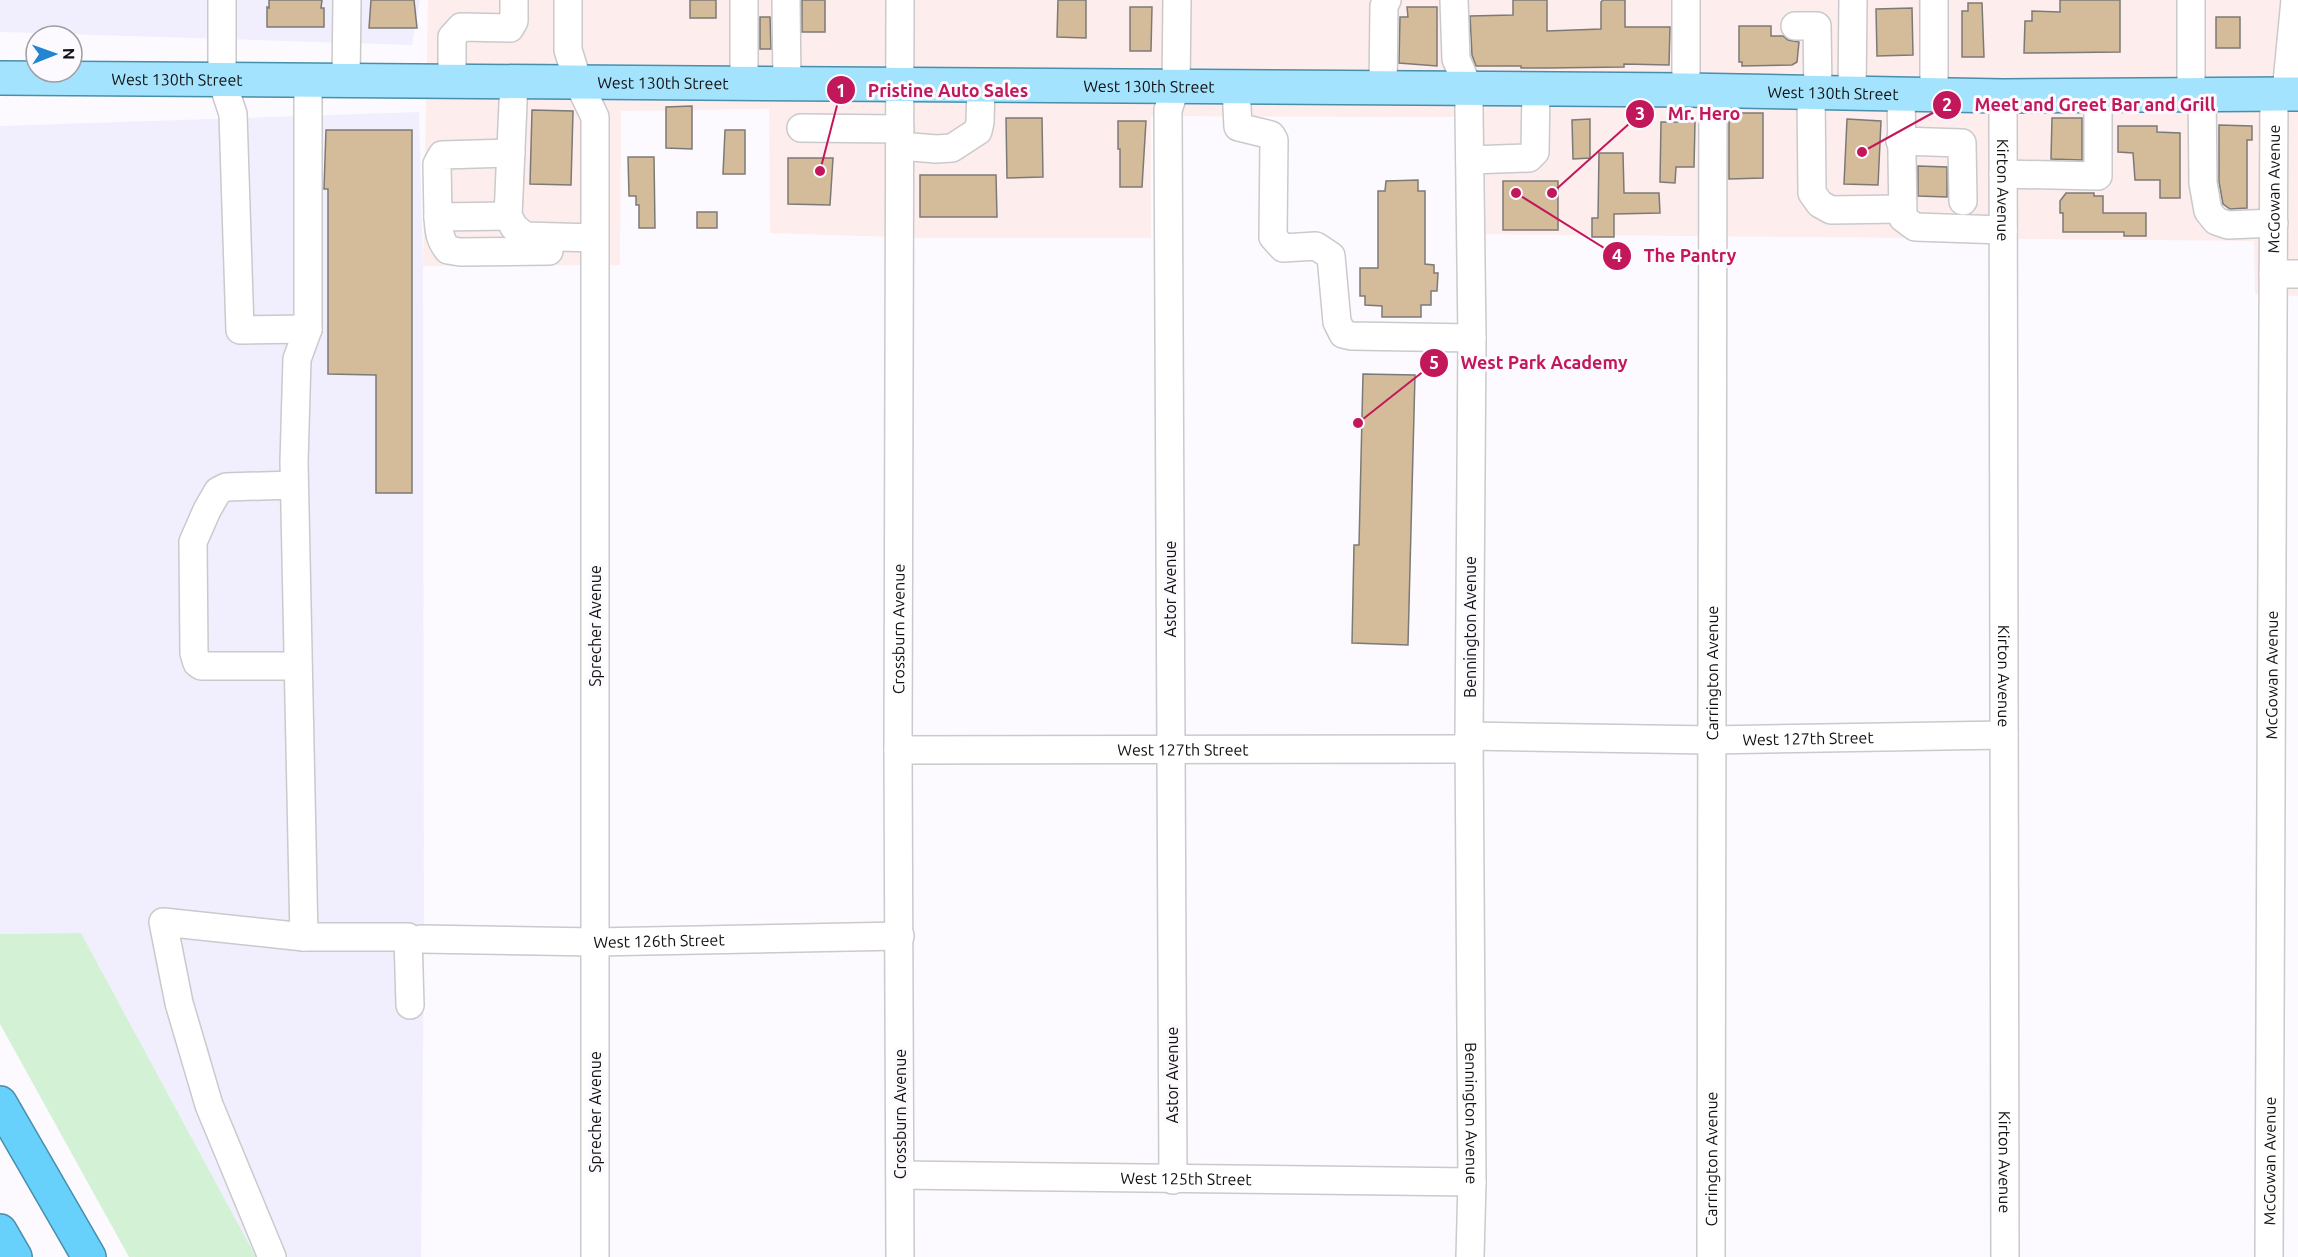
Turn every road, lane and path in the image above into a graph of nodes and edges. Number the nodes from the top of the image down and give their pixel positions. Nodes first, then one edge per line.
1 (222, 0) edge
2 (347, 0) edge
3 (513, 0) edge
4 (568, 0) edge
5 (744, 0) edge
6 (786, 0) edge
7 (900, 0) edge
8 (1176, 0) edge
9 (1387, 0) edge
10 (1454, 0) edge
11 (1686, 0) edge
12 (1853, 0) edge
13 (1934, 0) edge
14 (2191, 0) edge
15 (2295, 0) edge
16 (1795, 26) dead end
17 (0, 78) edge
18 (222, 81) junction
19 (308, 81) junction
20 (346, 81) junction
21 (452, 81) junction
22 (514, 81) junction
23 (578, 82) junction
24 (744, 84) junction
25 (787, 85) junction
26 (900, 86) junction
27 (981, 86) junction
28 (1176, 86) junction
29 (1236, 87) junction
30 (1383, 89) junction
31 (1469, 90) junction
32 (1536, 90) junction
33 (1699, 91) junction
34 (1815, 93) junction
35 (1852, 93) junction
36 (1900, 94) junction
37 (1934, 94) junction
38 (2197, 94) junction
39 (2286, 94) edge
40 (2098, 95) junction
41 (2003, 96) junction
42 (801, 128) dead end
43 (900, 137) junction
44 (1900, 141) junction
45 (511, 153) junction
46 (1470, 160) junction
47 (2003, 174) junction
48 (1963, 201) dead end
49 (1901, 209) junction
50 (508, 216) junction
51 (438, 217) junction
52 (2274, 223) junction
53 (2003, 230) junction
54 (595, 244) junction
55 (2286, 274) edge
56 (308, 329) junction
57 (1472, 338) junction
58 (294, 485) junction
59 (298, 666) junction
60 (2004, 735) junction
61 (1711, 740) junction
62 (1469, 742) junction
63 (1171, 749) junction
64 (898, 750) junction
65 (900, 936) junction
66 (304, 937) junction
67 (421, 939) dead end
68 (595, 942) junction
69 (410, 1005) dead end
70 (0, 1103) edge
71 (900, 1175) junction
72 (1173, 1180) junction
73 (1472, 1182) junction
74 (0, 1231) edge
75 (15, 1257) edge
76 (88, 1257) edge
77 (272, 1257) edge
78 (595, 1257) edge
79 (900, 1257) edge
80 (1470, 1257) edge
81 (1711, 1257) edge
82 (2005, 1257) edge
83 (2270, 1257) edge

1 - 18 street
2 - 20 street
3 - 21 street
4 - 23 street, Sprecher Avenue
5 - 24 street
6 - 25 street
7 - 26 street, Crossburn Avenue
8 - 28 street, Astor Avenue
9 - 30 street
10 - 31 street, Bennington Avenue
11 - 33 street, Carrington Avenue
12 - 35 street
13 - 37 street
14 - 38 street
15 - 39 street, McGowan Avenue
16 - 34 street
17 - 18 main road, West 130th Street
18 - 19 main road, West 130th Street
18 - 56 street
19 - 20 main road, West 130th Street
19 - 56 street
20 - 21 main road, West 130th Street
21 - 22 main road, West 130th Street
22 - 23 main road, West 130th Street
22 - 45 street
23 - 24 main road, West 130th Street
23 - 54 street, Sprecher Avenue
24 - 25 main road, West 130th Street
25 - 26 main road, West 130th Street
26 - 27 main road, West 130th Street
26 - 43 street, Crossburn Avenue
27 - 28 main road, West 130th Street
27 - 43 street
28 - 29 main road, West 130th Street
28 - 63 street, Astor Avenue
29 - 30 main road, West 130th Street
29 - 57 street
30 - 31 main road, West 130th Street
31 - 32 main road, West 130th Street
31 - 46 street, Bennington Avenue
32 - 33 main road, West 130th Street
32 - 46 street
33 - 34 main road, West 130th Street
33 - 61 street, Carrington Avenue
34 - 35 main road, West 130th Street
34 - 49 street
35 - 36 main road, West 130th Street
36 - 37 main road, West 130th Street
36 - 44 street
37 - 41 main road, West 130th Street
38 - 39 main road, West 130th Street
38 - 40 main road, West 130th Street
38 - 52 street
39 - 52 street, McGowan Avenue
40 - 41 main road, West 130th Street
40 - 47 street
41 - 47 street, Kirton Avenue
42 - 43 street
43 - 64 street, Crossburn Avenue
44 - 48 street
44 - 49 street
45 - 50 street
45 - 51 street
46 - 57 street, Bennington Avenue
47 - 53 street, Kirton Avenue
49 - 53 street
50 - 51 street
50 - 54 street
51 - 54 street
52 - 55 street, McGowan Avenue
53 - 60 street, Kirton Avenue
54 - 68 street, Sprecher Avenue
55 - 83 street, McGowan Avenue
56 - 58 street
57 - 62 street, Bennington Avenue
58 - 59 street
58 - 59 street
59 - 66 street
60 - 61 street, West 127th Street
60 - 82 street, Kirton Avenue
61 - 62 street, West 127th Street
61 - 81 street, Carrington Avenue
62 - 63 street, West 127th Street
62 - 73 street, Bennington Avenue
63 - 64 street, West 127th Street
63 - 72 street, Astor Avenue
64 - 65 street, Crossburn Avenue
65 - 68 street, West 126th Street
65 - 71 street, Crossburn Avenue
66 - 69 street
66 - 77 street
67 - 68 street, West 126th Street
68 - 78 street, Sprecher Avenue
70 - 76 highway
71 - 72 street, West 125th Street
71 - 79 street, Crossburn Avenue
72 - 73 street, West 125th Street
73 - 80 street, Bennington Avenue
74 - 75 highway

